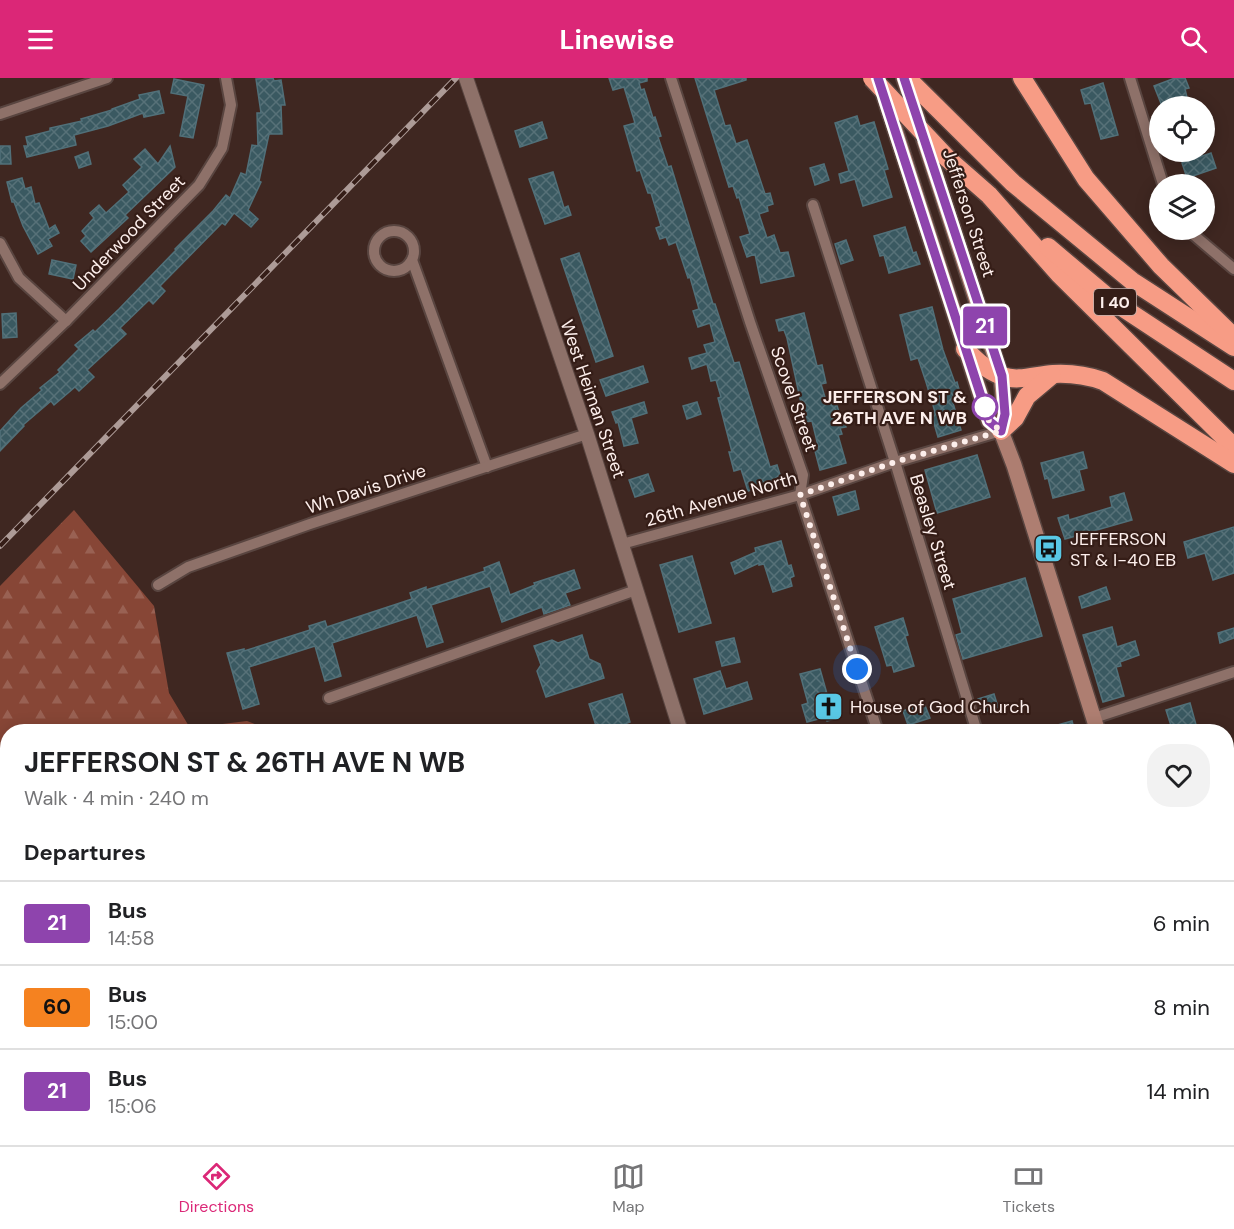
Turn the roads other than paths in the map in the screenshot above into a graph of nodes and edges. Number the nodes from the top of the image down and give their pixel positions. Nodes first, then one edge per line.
1 (107, 78) edge
2 (226, 78) edge
3 (466, 78) edge
4 (671, 78) edge
5 (872, 78) edge
6 (878, 78) edge
7 (905, 78) edge
8 (1022, 78) edge
9 (1130, 78) edge
10 (0, 114) edge
11 (1160, 174) edge
12 (813, 205) dead end
13 (1005, 211) junction
14 (1200, 240) edge
15 (0, 243) edge
16 (411, 260) dead end
17 (1234, 269) edge
18 (66, 321) junction
19 (1234, 337) edge
20 (1234, 347) edge
21 (965, 349) junction
22 (1054, 374) junction
23 (1002, 376) junction
24 (1234, 381) edge
25 (0, 384) edge
26 (1001, 431) junction
27 (587, 434) junction
28 (1234, 447) edge
29 (895, 462) junction
30 (1234, 464) edge
31 (487, 467) junction
32 (800, 495) junction
33 (622, 544) junction
34 (158, 585) dead end
35 (636, 590) junction
36 (1234, 672) edge
37 (329, 698) dead end
38 (678, 724) edge
39 (875, 724) edge
40 (975, 724) edge
41 (1096, 724) edge
42 (1099, 724) edge

1 - 10 street
2 - 18 street, Underwood Street
3 - 27 street, West Heiman Street
4 - 32 street, Scovel Street
5 - 13 highway, I 40, bridge
6 - 21 main road, Jefferson Street
7 - 20 highway, I 40
7 - 23 main road, Jefferson Street
8 - 19 highway
9 - 11 street
12 - 29 street, Beasley Street
13 - 24 highway, I 40
13 - 28 highway
14 - 17 street
15 - 18 street
16 - 31 street
18 - 25 street, Underwood Street
21 - 23 highway
21 - 26 main road, Jefferson Street
22 - 23 highway
22 - 26 highway
22 - 30 highway
23 - 26 main road, Jefferson Street
26 - 29 street, 26th Avenue North
26 - 41 main road, Jefferson Street
27 - 31 street, Wh Davis Drive
27 - 33 street, West Heiman Street
29 - 32 street, 26th Avenue North
29 - 40 street, Beasley Street
31 - 34 street, Wh Davis Drive
32 - 33 street, 26th Avenue North
32 - 39 street, Scovel Street
33 - 35 street, West Heiman Street
35 - 37 street
35 - 38 street, West Heiman Street
36 - 42 street

